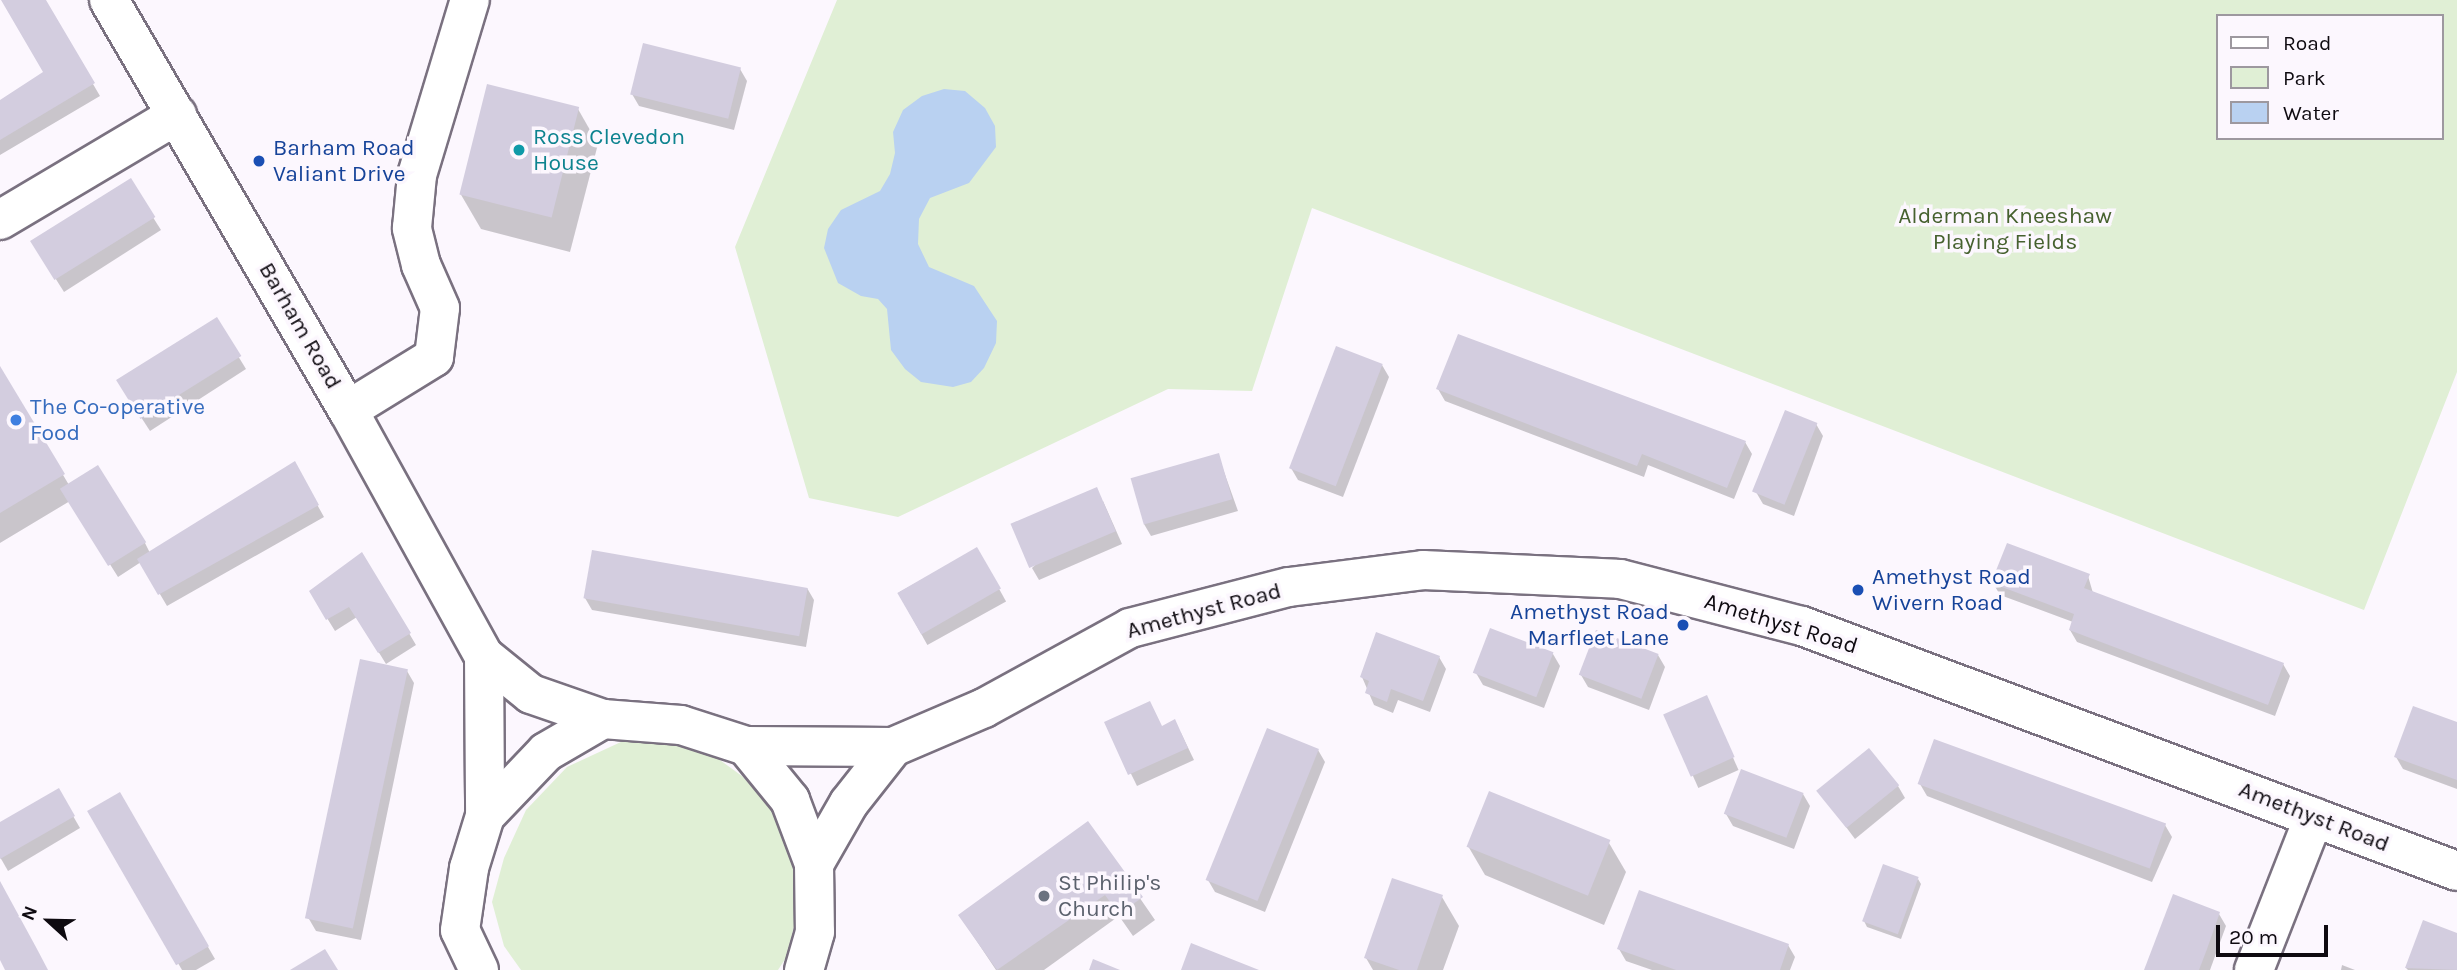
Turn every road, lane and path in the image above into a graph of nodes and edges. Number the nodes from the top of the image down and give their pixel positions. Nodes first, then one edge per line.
1 (109, 0) edge
2 (470, 0) edge
3 (177, 114) junction
4 (0, 220) edge
5 (348, 410) junction
6 (484, 656) junction
7 (603, 719) junction
8 (746, 746) junction
9 (892, 747) junction
10 (485, 816) junction
11 (2314, 817) junction
12 (814, 864) junction
13 (2457, 871) edge
14 (460, 930) junction
15 (444, 970) edge
16 (479, 970) edge
17 (804, 970) edge
18 (2254, 970) edge

1 - 3 street, Barham Road
2 - 5 street
3 - 4 street
3 - 5 street, Barham Road
5 - 6 street, Barham Road
6 - 7 street, Barham Road
6 - 10 street, Barham Road
7 - 8 street, Barham Road
7 - 10 street
8 - 9 street, Amethyst Road
8 - 12 street
9 - 11 street, Amethyst Road
9 - 12 street, Amethyst Road
10 - 14 street
11 - 13 street, Amethyst Road
11 - 18 street
12 - 17 street
14 - 15 street
14 - 16 street

